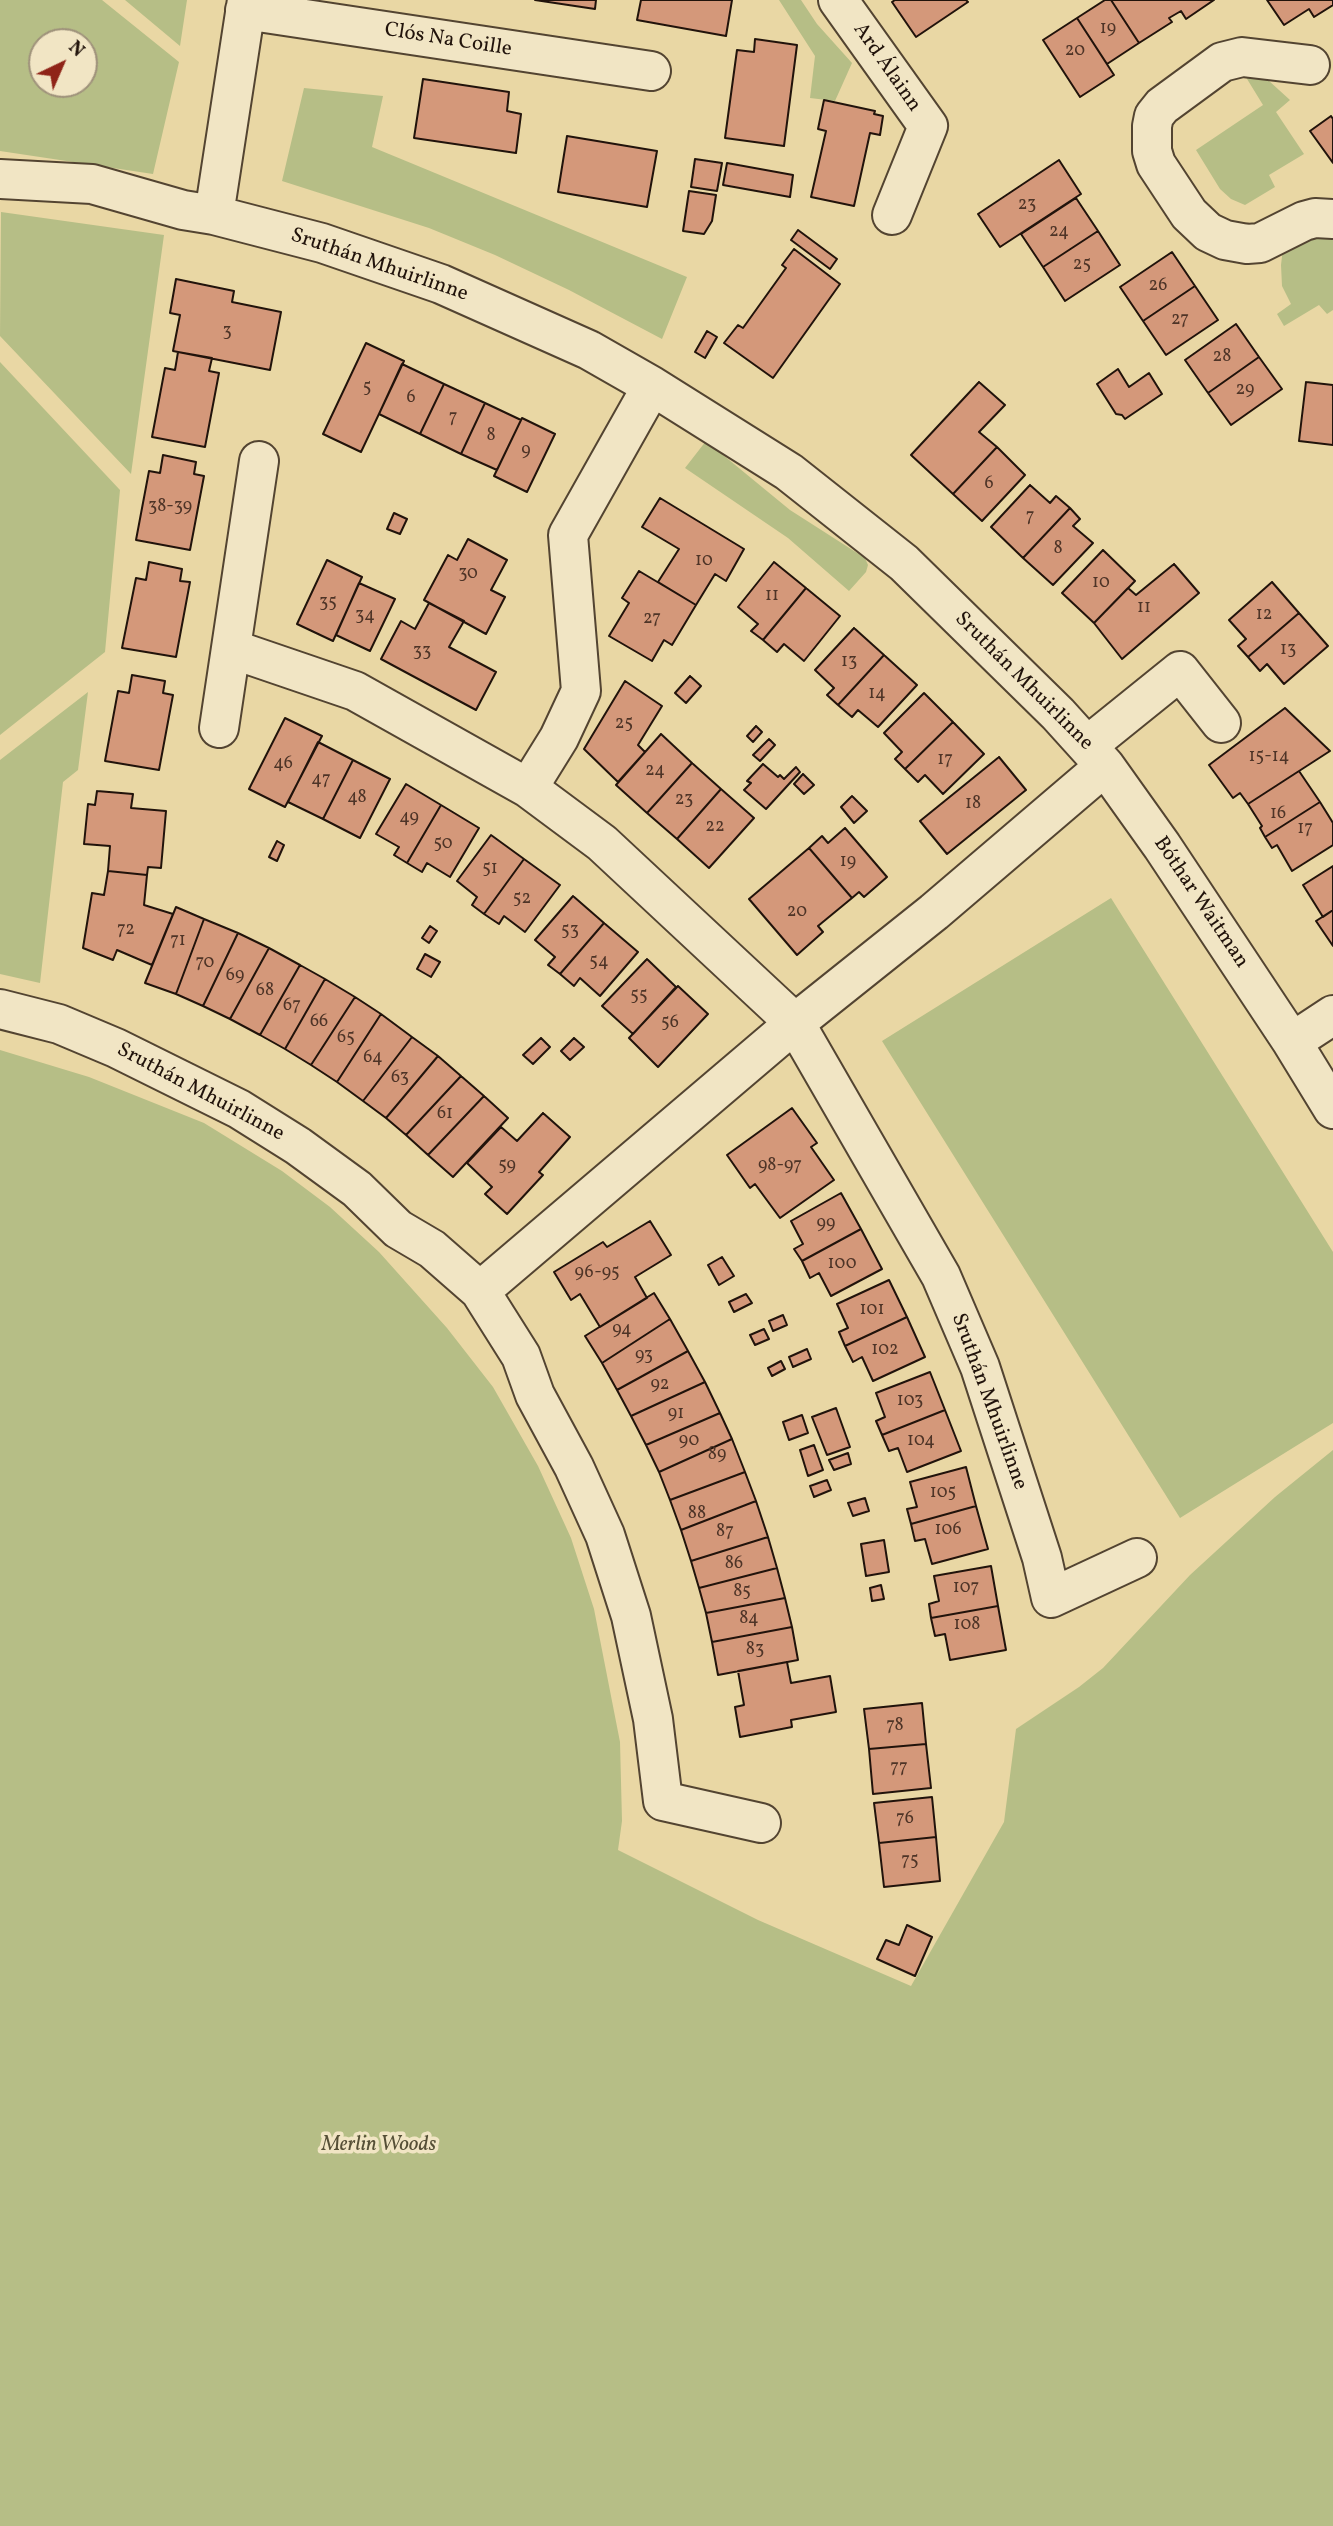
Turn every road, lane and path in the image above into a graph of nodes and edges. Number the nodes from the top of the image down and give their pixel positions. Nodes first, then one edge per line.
1 (838, 0) edge
2 (246, 5) edge
3 (370, 14) edge
4 (1310, 65) dead end
5 (651, 71) dead end
6 (0, 178) edge
7 (214, 215) junction
8 (892, 215) dead end
9 (1333, 219) edge
10 (652, 386) junction
11 (259, 461) dead end
12 (232, 649) junction
13 (1221, 723) dead end
14 (219, 728) dead end
15 (1096, 756) junction
16 (528, 788) junction
17 (0, 1009) edge
18 (1333, 1015) edge
19 (795, 1023) junction
20 (1292, 1042) junction
21 (1333, 1109) edge
22 (480, 1292) junction
23 (1137, 1558) dead end
24 (761, 1823) dead end

1 - 8 street, Ard Álainn
2 - 3 street, Clós Na Coille
2 - 7 street
3 - 5 street, Clós Na Coille
4 - 9 street
6 - 7 street, Sruthán Mhuirlinne
7 - 10 street, Sruthán Mhuirlinne
10 - 15 street, Sruthán Mhuirlinne
10 - 16 street
11 - 12 street
12 - 14 street
12 - 16 street, Sruthán Mhuirlinne
13 - 15 street
15 - 19 street, Sruthán Mhuirlinne
15 - 20 street, Bóthar Waitman
16 - 19 street, Sruthán Mhuirlinne
17 - 22 street, Sruthán Mhuirlinne
18 - 20 street
19 - 22 street, Sruthán Mhuirlinne
19 - 23 street, Sruthán Mhuirlinne
20 - 21 street, Bóthar Waitman
22 - 24 street, Sruthán Mhuirlinne

